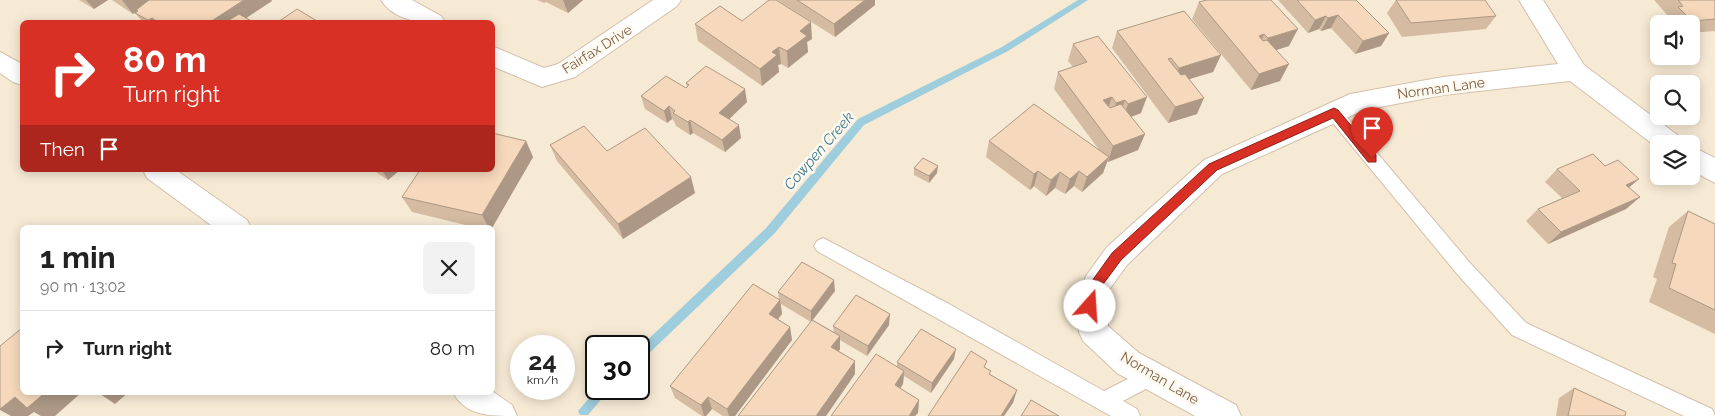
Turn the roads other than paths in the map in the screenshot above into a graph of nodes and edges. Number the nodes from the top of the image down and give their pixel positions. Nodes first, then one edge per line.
1 (393, 0) edge
2 (669, 0) edge
3 (1531, 0) edge
4 (429, 20) edge
5 (495, 56) edge
6 (0, 61) edge
7 (1575, 71) junction
8 (20, 75) edge
9 (1334, 112) junction
10 (1660, 135) edge
11 (1700, 162) edge
12 (159, 172) edge
13 (1715, 172) edge
14 (234, 225) edge
15 (823, 246) dead end
16 (1152, 376) junction
17 (472, 395) edge
18 (1104, 402) junction
19 (501, 416) edge
20 (1130, 416) edge
21 (1225, 416) edge
22 (1705, 416) edge

1 - 4 street
2 - 5 street, Fairfax Drive
3 - 7 street
6 - 8 street
7 - 9 street, Norman Lane
7 - 10 street
9 - 16 street, Norman Lane
9 - 22 lane
11 - 13 street
12 - 14 street
15 - 18 lane
16 - 18 lane
16 - 21 street, Norman Lane
17 - 19 street
18 - 20 lane

